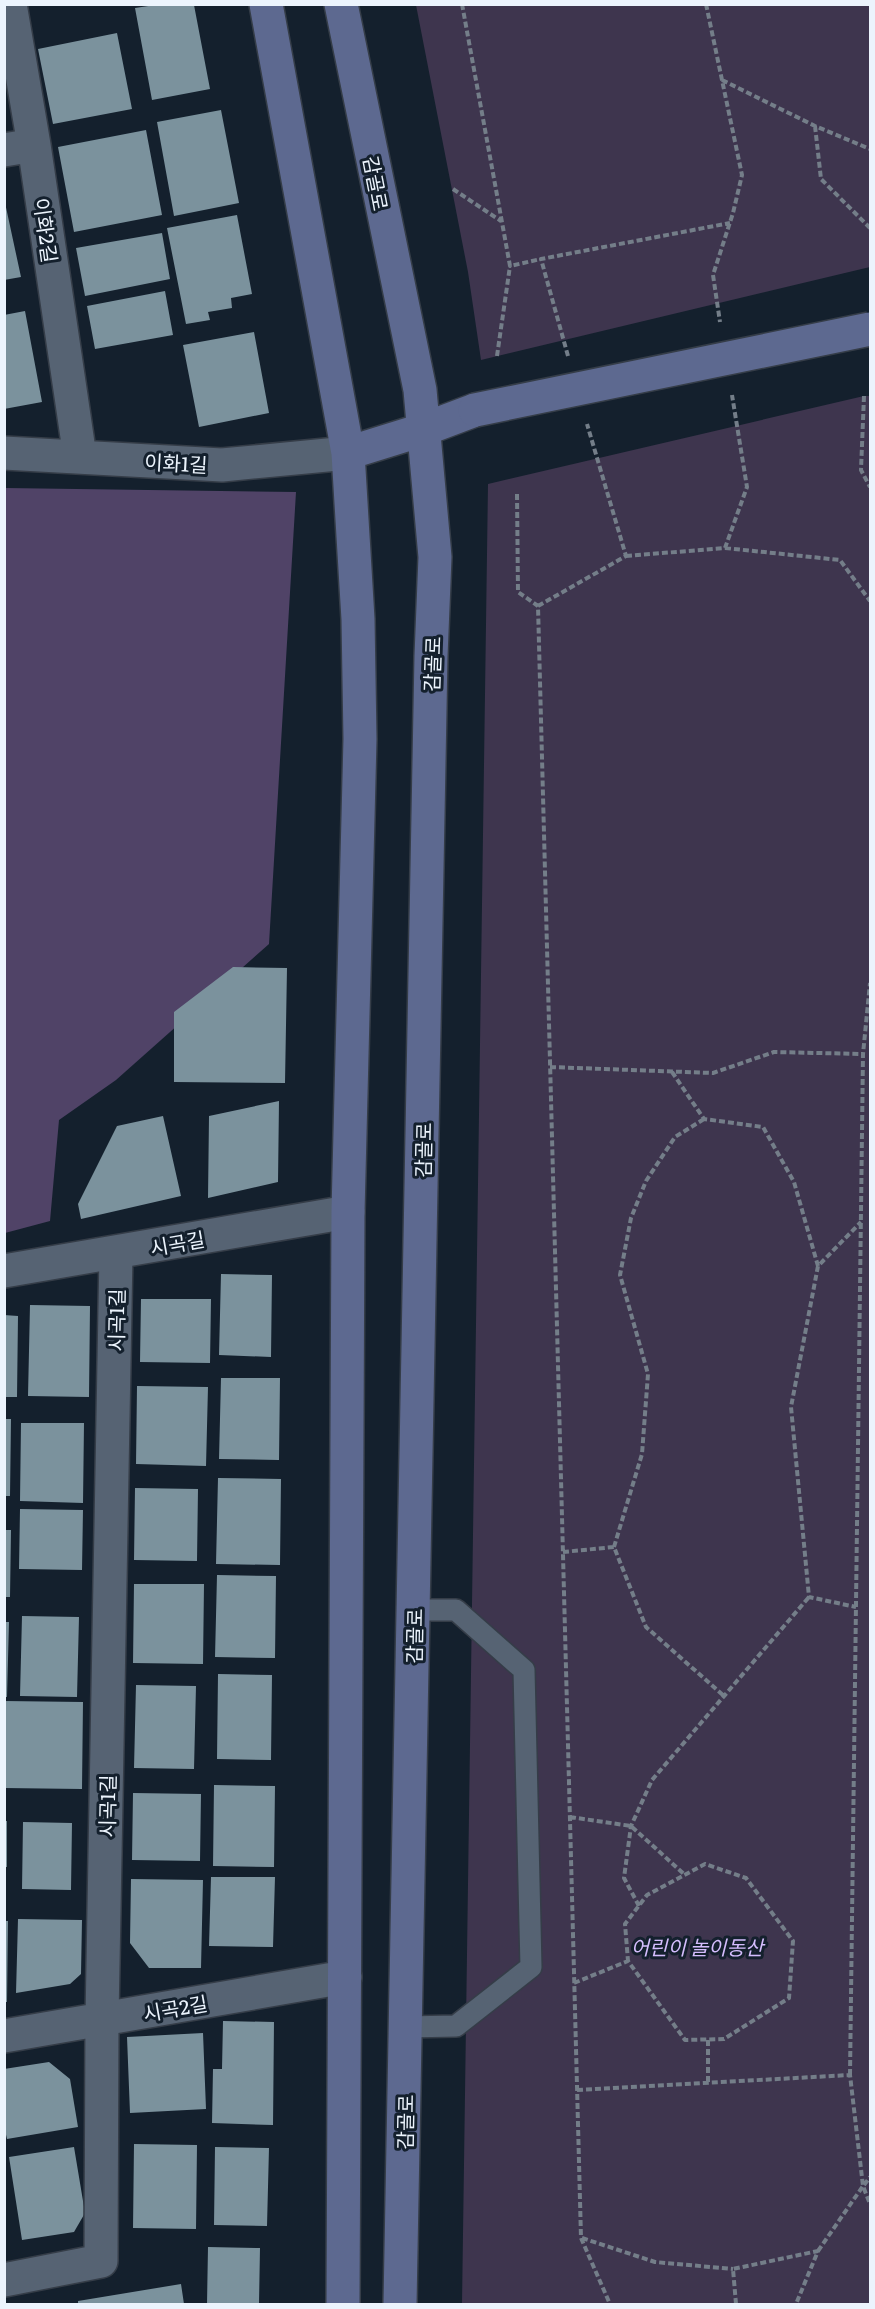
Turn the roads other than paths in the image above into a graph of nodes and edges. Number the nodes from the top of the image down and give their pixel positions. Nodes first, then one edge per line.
1 (10, 4) edge
2 (266, 4) edge
3 (341, 4) edge
4 (19, 148) edge
5 (870, 329) edge
6 (422, 430) junction
7 (4, 453) edge
8 (348, 453) junction
9 (80, 457) junction
10 (348, 1212) junction
11 (116, 1253) junction
12 (4, 1270) edge
13 (413, 1610) junction
14 (345, 1977) junction
15 (102, 2019) junction
16 (406, 2027) junction
17 (4, 2037) edge
18 (4, 2280) edge
19 (343, 2304) edge
20 (400, 2304) edge

1 - 4 street, 이화2길
2 - 8 main road
3 - 6 main road, 감골로
4 - 9 street, 이화2길
5 - 6 main road, bridge
6 - 8 main road
6 - 13 main road, 감골로
7 - 9 street, 이화1길
8 - 9 street, 이화1길
8 - 10 main road
10 - 11 street, 시곡길
10 - 14 main road
11 - 12 street, 시곡길
11 - 15 street, 시곡1길
13 - 16 main road, 감골로
13 - 16 lane
14 - 15 street, 시곡2길
14 - 19 main road
15 - 17 street, 시곡2길
15 - 18 street, 시곡1길
16 - 20 main road, 감골로

